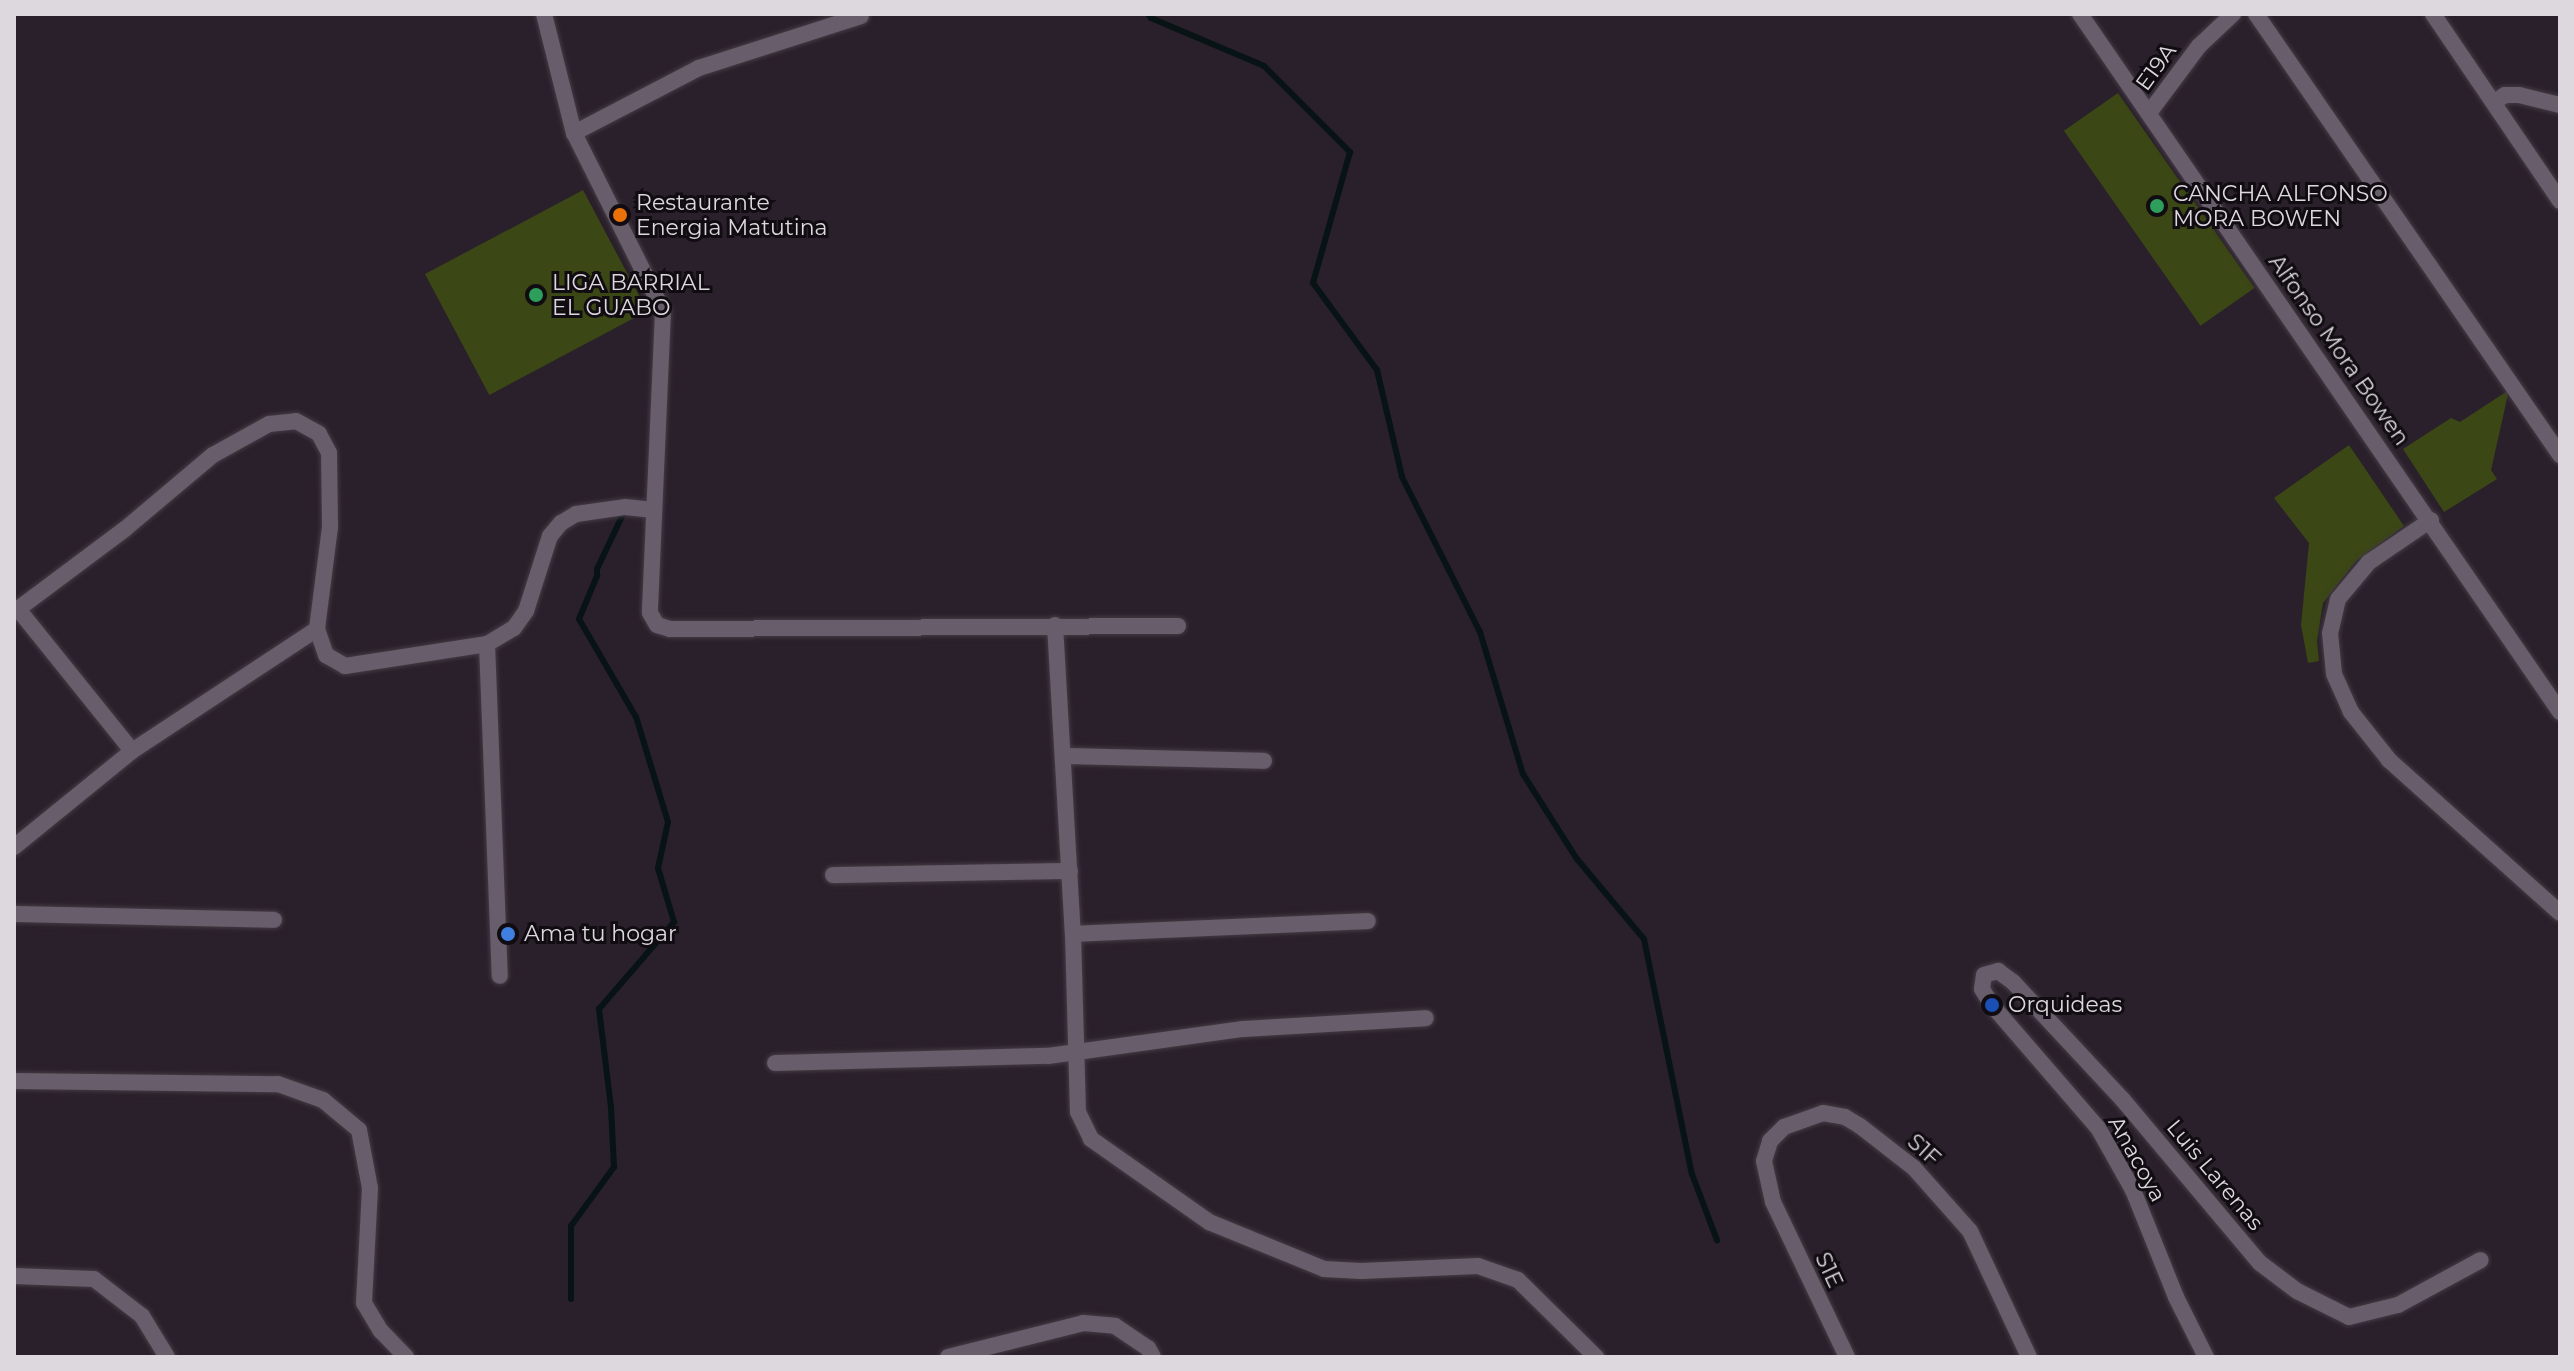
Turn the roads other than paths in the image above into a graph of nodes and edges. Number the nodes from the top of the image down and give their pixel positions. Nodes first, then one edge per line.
1 (544, 14) edge
2 (2080, 14) edge
3 (2233, 14) edge
4 (2256, 14) edge
5 (2433, 14) edge
6 (861, 16) dead end
7 (2494, 102) junction
8 (2560, 105) edge
9 (2149, 113) junction
10 (574, 133) junction
11 (2560, 201) edge
12 (2560, 455) edge
13 (654, 510) junction
14 (2431, 520) junction
15 (16, 610) edge
16 (1055, 625) junction
17 (1178, 626) dead end
18 (317, 629) junction
19 (487, 644) junction
20 (2560, 712) edge
21 (132, 751) junction
22 (1064, 756) junction
23 (1264, 761) dead end
24 (14, 847) edge
25 (1070, 871) junction
26 (833, 875) dead end
27 (2560, 913) edge
28 (14, 914) edge
29 (274, 920) dead end
30 (1368, 921) dead end
31 (1073, 934) junction
32 (500, 976) dead end
33 (1992, 1005) joint
34 (1426, 1018) dead end
35 (1076, 1053) junction
36 (775, 1063) dead end
37 (14, 1081) edge
38 (1773, 1202) joint
39 (2481, 1260) dead end
40 (14, 1276) edge
41 (167, 1357) edge
42 (406, 1357) edge
43 (948, 1357) edge
44 (1153, 1357) edge
45 (1596, 1357) edge
46 (1847, 1357) edge
47 (2029, 1357) edge
48 (2206, 1357) edge

1 - 10 street
2 - 9 street, Alfonso Mora Bowen
3 - 9 street, E19A
4 - 12 street
5 - 7 street
6 - 10 street
7 - 8 street
7 - 11 street
9 - 14 street, Alfonso Mora Bowen
10 - 13 street
13 - 16 street
13 - 19 street
14 - 20 street, Alfonso Mora Bowen
14 - 27 street
15 - 18 street
15 - 21 street
16 - 17 street
16 - 22 street
18 - 19 street
18 - 21 street
19 - 32 street
21 - 24 street
22 - 23 street
22 - 25 street
25 - 26 street
25 - 31 street
28 - 29 street
30 - 31 street
31 - 35 street
33 - 39 street, Luis Larenas
33 - 48 street, Anacoya
34 - 35 street
35 - 36 street
35 - 45 street
37 - 42 street
38 - 46 street, S1E
38 - 47 street, S1F
40 - 41 street
43 - 44 street

